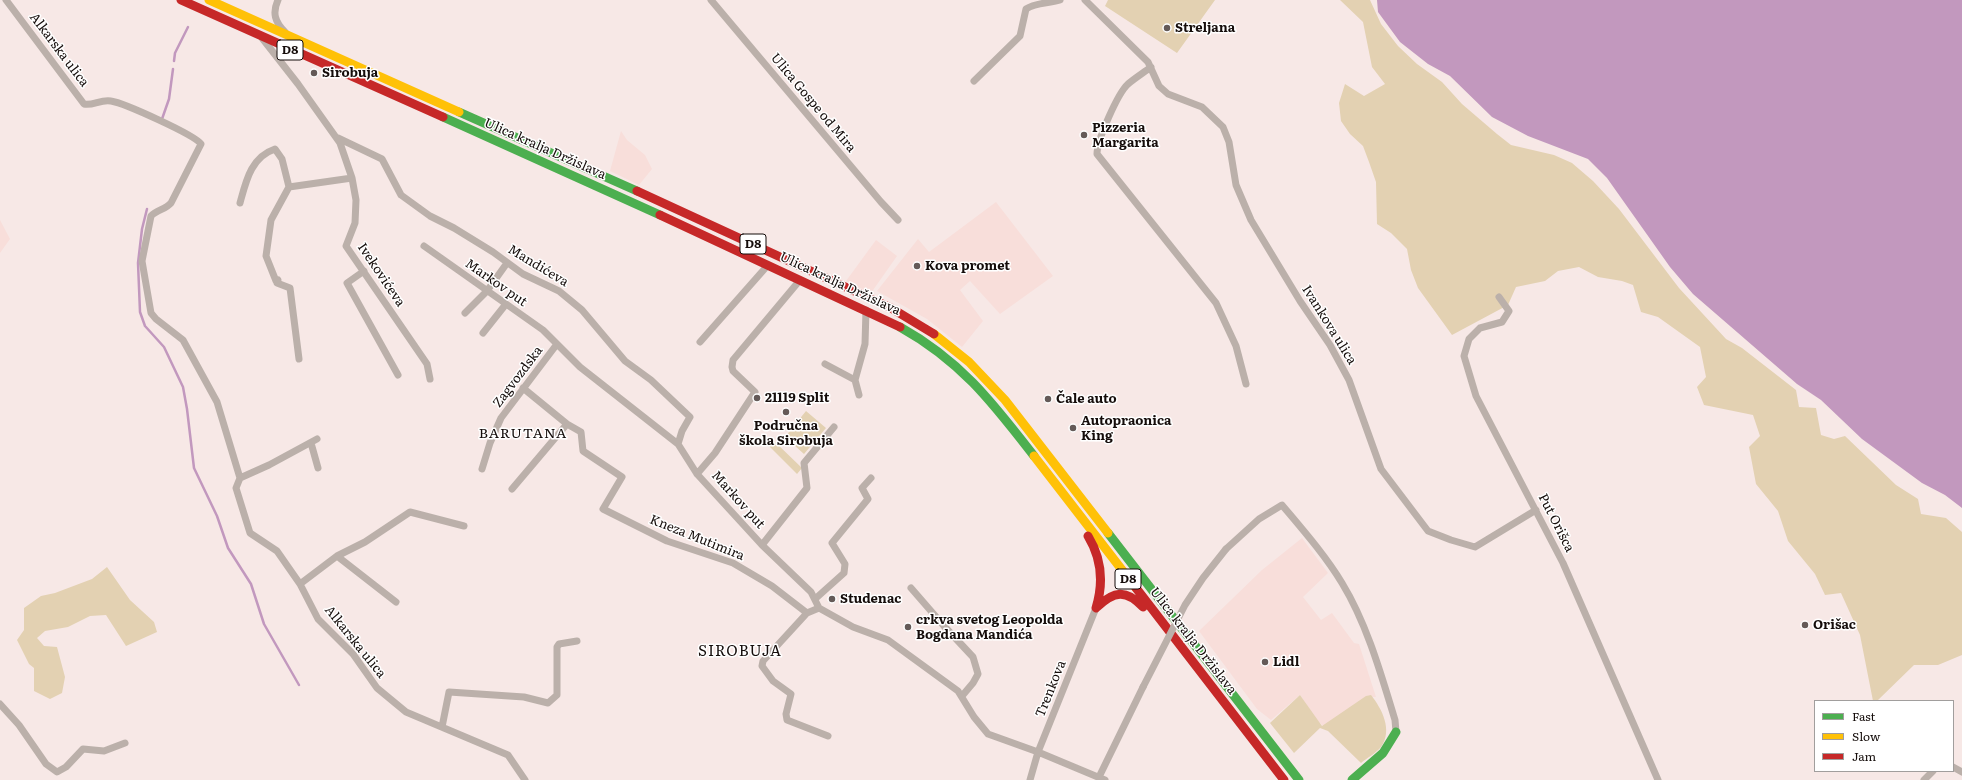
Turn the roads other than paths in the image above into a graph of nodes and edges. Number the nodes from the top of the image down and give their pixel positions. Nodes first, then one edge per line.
1 (6, 0) edge
2 (181, 0) edge
3 (209, 0) edge
4 (278, 0) edge
5 (711, 0) edge
6 (1060, 0) edge
7 (1085, 0) edge
8 (0, 7) edge
9 (260, 37) junction
10 (291, 37) junction
11 (1151, 68) junction
12 (974, 81) dead end
13 (338, 138) junction
14 (352, 178) junction
15 (289, 187) junction
16 (240, 203) dead end
17 (898, 220) dead end
18 (424, 246) dead end
19 (507, 263) junction
20 (768, 265) junction
21 (364, 271) junction
22 (800, 280) junction
23 (487, 291) junction
24 (1499, 297) dead end
25 (506, 304) junction
26 (866, 310) junction
27 (465, 313) dead end
28 (483, 333) dead end
29 (700, 342) dead end
30 (557, 344) junction
31 (299, 359) dead end
32 (825, 364) dead end
33 (398, 375) dead end
34 (430, 380) dead end
35 (855, 380) junction
36 (1246, 384) dead end
37 (523, 388) junction
38 (859, 395) dead end
39 (567, 424) junction
40 (834, 427) dead end
41 (317, 439) dead end
42 (311, 443) junction
43 (678, 444) junction
44 (318, 468) dead end
45 (482, 469) dead end
46 (697, 474) junction
47 (240, 478) junction
48 (871, 478) dead end
49 (512, 489) dead end
50 (1536, 510) junction
51 (1080, 516) junction
52 (464, 526) dead end
53 (762, 545) junction
54 (337, 556) junction
55 (300, 584) junction
56 (912, 588) dead end
57 (815, 599) junction
58 (396, 602) dead end
59 (820, 608) junction
60 (1096, 608) junction
61 (807, 613) junction
62 (1163, 624) junction
63 (577, 641) dead end
64 (962, 696) junction
65 (0, 704) edge
66 (442, 727) junction
67 (1396, 732) joint
68 (828, 736) dead end
69 (126, 743) dead end
70 (1273, 748) junction
71 (1038, 752) junction
72 (1932, 772) edge
73 (1102, 778) edge
74 (525, 780) edge
75 (1030, 780) edge
76 (1284, 780) edge
77 (1298, 780) edge
78 (1308, 780) edge
79 (1352, 780) edge
80 (1658, 780) edge
81 (1924, 780) edge

1 - 8 street
1 - 47 street, Alkarska ulica
2 - 9 highway, Ulica kralja Držislava / D8
3 - 10 highway, Ulica kralja Držislava / D8
4 - 10 street
5 - 17 street, Ulica Gospe od Mira
6 - 12 street
7 - 11 street, Ivankova ulica
9 - 13 street, Ivekovićeva
9 - 20 highway, Ulica kralja Držislava / D8
10 - 70 highway, Ulica kralja Držislava / D8
11 - 36 street
11 - 50 street, Ivankova ulica
13 - 14 street, Ivekovićeva
13 - 19 street, Mandićeva
14 - 15 street
14 - 21 street, Ivekovićeva
15 - 16 street
15 - 31 street
18 - 23 street, Markov put
19 - 23 street
19 - 43 street, Mandićeva
20 - 22 highway, Ulica kralja Držislava / D8
20 - 29 street
21 - 33 street
21 - 34 street, Ivekovićeva
22 - 26 highway, Ulica kralja Držislava / D8
22 - 46 street
23 - 25 street, Markov put
23 - 27 street
24 - 50 street, Put Orišca
25 - 28 street
25 - 30 street, Markov put
26 - 35 street
26 - 51 highway, Ulica kralja Držislava / D8
30 - 37 street, Zagvozdska
30 - 43 street, Markov put
32 - 35 street
35 - 38 street
37 - 39 street, Kneza Mutimira
37 - 45 street, Zagvozdska
39 - 49 street
39 - 61 street, Kneza Mutimira
40 - 53 street
41 - 42 street
42 - 44 street
42 - 47 street
43 - 46 street, Markov put
46 - 53 street, Markov put
47 - 55 street, Alkarska ulica
48 - 57 street
50 - 80 street, Put Orišca
51 - 60 highway
51 - 62 highway, Ulica kralja Držislava / D8
52 - 54 street
53 - 57 street, Markov put
54 - 55 street
54 - 58 street
55 - 66 street, Alkarska ulica
56 - 64 street
57 - 59 street, Markov put
59 - 61 street
59 - 64 street, Markov put
60 - 62 highway
60 - 71 street, Trenkova
61 - 68 street
62 - 76 highway, Ulica kralja Držislava / D8
63 - 66 street
64 - 71 street, Markov put
65 - 69 street
66 - 74 street, Alkarska ulica
67 - 73 street, bridge
67 - 79 highway
70 - 77 highway, Ulica kralja Držislava / D8
70 - 78 highway
71 - 73 street, Markov put
71 - 75 street, Trenkova
72 - 81 street

